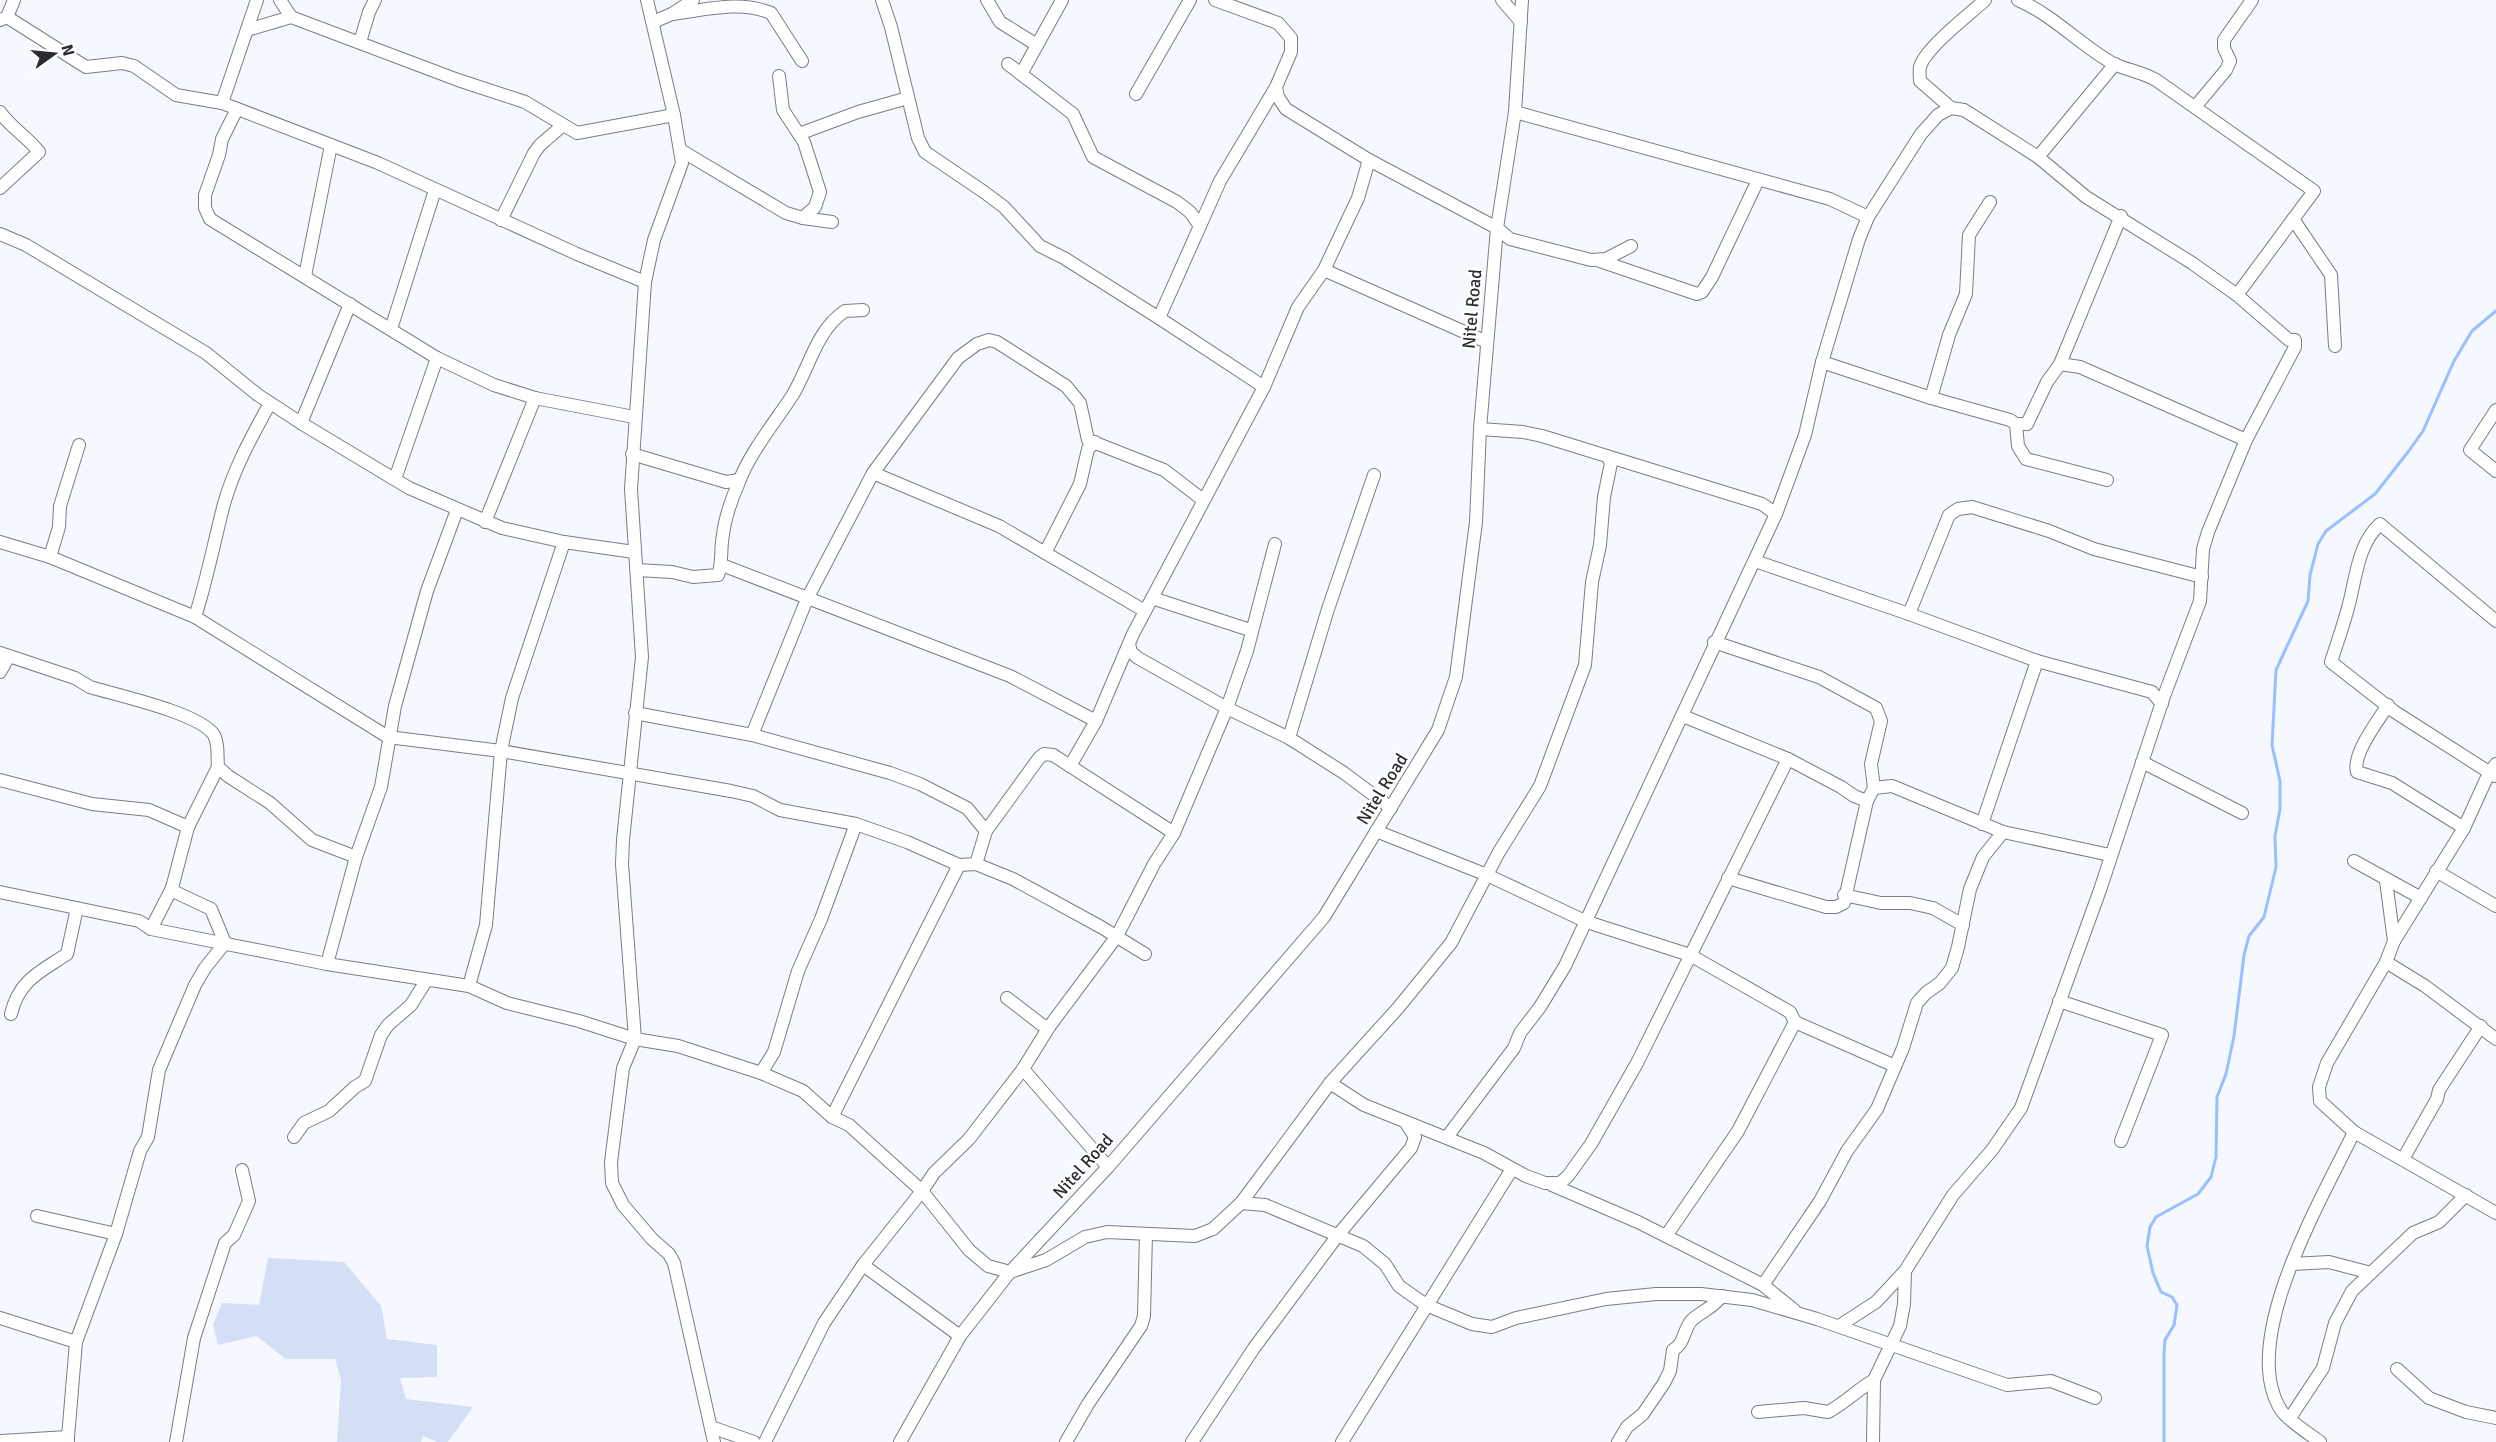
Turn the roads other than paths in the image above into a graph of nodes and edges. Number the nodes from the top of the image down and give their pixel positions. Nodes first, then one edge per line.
1 (14, 0) edge
2 (257, 0) edge
3 (280, 0) edge
4 (375, 0) edge
5 (647, 0) edge
6 (693, 0) edge
7 (767, 0) edge
8 (882, 0) edge
9 (987, 0) edge
10 (1062, 0) edge
11 (1190, 0) edge
12 (1215, 0) edge
13 (1502, 0) edge
14 (1522, 0) edge
15 (1986, 0) edge
16 (2018, 0) edge
17 (2252, 0) edge
18 (771, 13) junction
19 (672, 14) junction
20 (291, 17) junction
21 (4, 18) edge
22 (653, 22) junction
23 (1521, 22) junction
24 (247, 30) junction
25 (360, 42) junction
26 (1036, 45) junction
27 (802, 61) dead end
28 (1008, 64) dead end
29 (2115, 64) junction
30 (1021, 74) junction
31 (778, 76) dead end
32 (1276, 87) junction
33 (1136, 94) dead end
34 (908, 98) junction
35 (222, 103) junction
36 (2195, 107) junction
37 (1951, 108) junction
38 (237, 109) junction
39 (0, 112) edge
40 (1515, 112) junction
41 (674, 115) junction
42 (562, 126) junction
43 (799, 134) junction
44 (331, 145) junction
45 (681, 151) junction
46 (2038, 157) junction
47 (1369, 160) junction
48 (1758, 180) junction
49 (0, 188) edge
50 (435, 190) junction
51 (1990, 202) dead end
52 (2121, 216) junction
53 (803, 218) junction
54 (1868, 218) junction
55 (2293, 219) junction
56 (501, 220) junction
57 (832, 222) dead end
58 (1200, 226) junction
59 (1497, 228) junction
60 (0, 234) edge
61 (1631, 246) dead end
62 (1600, 261) junction
63 (1324, 270) junction
64 (305, 276) junction
65 (645, 282) junction
66 (2237, 295) junction
67 (350, 304) junction
68 (863, 310) dead end
69 (1159, 318) junction
70 (391, 329) junction
71 (1487, 342) junction
72 (2335, 346) dead end
73 (437, 358) junction
74 (1822, 362) junction
75 (2060, 364) junction
76 (1264, 387) junction
77 (535, 398) junction
78 (1930, 398) junction
79 (270, 403) junction
80 (2496, 410) edge
81 (634, 417) junction
82 (301, 423) junction
83 (2016, 424) junction
84 (1480, 429) junction
85 (2246, 440) junction
86 (1095, 442) junction
87 (79, 445) dead end
88 (632, 454) junction
89 (1609, 459) junction
90 (2496, 471) edge
91 (873, 473) junction
92 (1374, 475) dead end
93 (394, 479) junction
94 (739, 480) junction
95 (2107, 480) dead end
96 (1203, 500) junction
97 (1782, 500) junction
98 (1762, 504) junction
99 (457, 510) junction
100 (1776, 514) junction
101 (485, 522) junction
102 (0, 542) edge
103 (564, 542) junction
104 (1275, 544) dead end
105 (634, 552) junction
106 (1045, 553) junction
107 (50, 557) junction
108 (1755, 561) junction
109 (722, 565) junction
110 (637, 570) junction
111 (2202, 577) junction
112 (807, 598) junction
113 (1152, 598) junction
114 (1145, 611) junction
115 (1909, 614) junction
116 (195, 617) junction
117 (2496, 621) edge
118 (1250, 630) junction
119 (1714, 642) junction
120 (1129, 644) junction
121 (5, 654) edge
122 (2037, 661) junction
123 (0, 672) edge
124 (2162, 704) junction
125 (2388, 705) junction
126 (1227, 708) junction
127 (635, 713) junction
128 (1683, 716) junction
129 (1096, 721) junction
130 (752, 735) junction
131 (388, 737) junction
132 (1289, 738) junction
133 (501, 751) junction
134 (1788, 759) junction
135 (2142, 762) junction
136 (1070, 766) junction
137 (218, 767) junction
138 (2494, 771) edge
139 (630, 774) junction
140 (0, 780) edge
141 (1874, 788) junction
142 (1868, 801) junction
143 (1391, 808) junction
144 (2242, 813) dead end
145 (1982, 824) junction
146 (856, 825) junction
147 (188, 827) junction
148 (2464, 828) junction
149 (986, 831) junction
150 (1376, 831) junction
151 (2002, 832) junction
152 (1174, 833) junction
153 (2110, 855) junction
154 (356, 857) junction
155 (2354, 861) dead end
156 (976, 864) junction
157 (958, 865) junction
158 (2436, 871) junction
159 (1487, 875) junction
160 (1728, 878) junction
161 (2386, 880) junction
162 (172, 888) junction
163 (0, 891) edge
164 (1844, 895) junction
165 (2421, 898) junction
166 (2496, 906) edge
167 (77, 908) junction
168 (1587, 922) junction
169 (1963, 925) junction
170 (151, 929) junction
171 (1117, 936) junction
172 (2394, 941) junction
173 (225, 944) junction
174 (1145, 954) dead end
175 (1690, 956) junction
176 (2385, 962) junction
177 (327, 964) junction
178 (426, 981) junction
179 (469, 986) junction
180 (1006, 998) dead end
181 (2059, 1001) junction
182 (11, 1014) dead end
183 (1795, 1022) junction
184 (2481, 1026) junction
185 (1049, 1027) junction
186 (2496, 1038) edge
187 (635, 1039) junction
188 (1895, 1066) junction
189 (1023, 1069) junction
190 (760, 1073) junction
191 (1330, 1083) junction
192 (832, 1117) junction
193 (1406, 1123) junction
194 (2354, 1132) junction
195 (294, 1137) dead end
196 (1448, 1137) junction
197 (2121, 1141) dead end
198 (2403, 1159) junction
199 (1108, 1167) junction
200 (1512, 1169) junction
201 (242, 1170) dead end
202 (1545, 1183) junction
203 (922, 1191) junction
204 (2466, 1196) junction
205 (1241, 1203) junction
206 (2496, 1213) edge
207 (37, 1216) dead end
208 (116, 1234) junction
209 (1146, 1234) junction
210 (1338, 1234) junction
211 (1666, 1236) junction
212 (2292, 1264) junction
213 (863, 1265) junction
214 (1905, 1271) junction
215 (1010, 1272) junction
216 (2371, 1273) junction
217 (1763, 1285) junction
218 (1722, 1296) junction
219 (1426, 1305) junction
220 (1799, 1314) junction
221 (0, 1318) edge
222 (1839, 1326) junction
223 (960, 1336) junction
224 (76, 1342) junction
225 (1891, 1344) junction
226 (2397, 1369) dead end
227 (1874, 1380) junction
228 (2095, 1398) dead end
229 (1758, 1412) dead end
230 (2290, 1418) junction
231 (2496, 1418) edge
232 (711, 1427) junction
233 (0, 1430) edge
234 (13, 1440) junction
235 (68, 1440) edge
236 (0, 1441) edge
237 (176, 1442) edge
238 (714, 1442) edge
239 (754, 1442) edge
240 (765, 1442) edge
241 (900, 1442) edge
242 (1066, 1442) edge
243 (1192, 1442) edge
244 (1342, 1442) edge
245 (1618, 1442) edge
246 (1873, 1442) edge
247 (2320, 1442) edge

1 - 21 street
2 - 24 street
3 - 20 street
4 - 25 street
5 - 22 street
6 - 19 street
7 - 18 street
8 - 34 street
9 - 26 street
10 - 26 street
11 - 33 street
12 - 32 street
13 - 23 street
14 - 23 street, Nitel Road
15 - 37 street
16 - 29 street
17 - 36 street
18 - 19 street
18 - 27 street
19 - 22 street
20 - 24 street
20 - 25 street
21 - 35 street
22 - 41 street
23 - 40 street, Nitel Road
24 - 35 street
25 - 42 street
26 - 30 street
28 - 30 street
29 - 36 street
29 - 46 street
30 - 58 street
31 - 43 street
32 - 47 street
32 - 58 street
34 - 43 street
34 - 69 street
35 - 38 street
36 - 55 street
37 - 46 street
37 - 54 street
38 - 44 street
38 - 64 street
39 - 49 street
40 - 48 street
40 - 59 street, Nitel Road
41 - 42 street
41 - 45 street
42 - 56 street
43 - 53 street
44 - 50 street
44 - 64 street
45 - 53 street
45 - 65 street
46 - 52 street
47 - 59 street
47 - 63 street
48 - 54 street
48 - 62 street
50 - 56 street
50 - 70 street
51 - 78 street
52 - 66 street
52 - 75 street
53 - 57 street
54 - 74 street
55 - 66 street
55 - 72 street
56 - 65 street
58 - 69 street
59 - 62 street
59 - 71 street, Nitel Road
60 - 79 street
61 - 62 street
63 - 71 street
63 - 76 street
64 - 67 street
65 - 81 street
66 - 85 street
67 - 70 street
67 - 82 street
68 - 94 street
69 - 76 street
70 - 73 street
71 - 84 street, Nitel Road
73 - 77 street
73 - 93 street
74 - 78 street
74 - 97 street
75 - 83 street
75 - 85 street
76 - 96 street
77 - 81 street
77 - 101 street
78 - 83 street
79 - 82 street
79 - 116 street
80 - 90 street
81 - 88 street
82 - 93 street
83 - 95 street
84 - 89 street
84 - 143 street, Nitel Road
85 - 111 street
86 - 91 street
86 - 96 street
86 - 106 street
87 - 107 street
88 - 94 street
88 - 105 street
89 - 98 street
89 - 159 street
91 - 106 street
91 - 112 street
92 - 132 street
93 - 99 street
94 - 109 street
96 - 113 street
97 - 98 street
97 - 100 street
98 - 100 street
99 - 101 street
99 - 131 street
100 - 108 street
101 - 103 street
102 - 107 street
103 - 105 street
103 - 133 street
104 - 118 street
105 - 110 street
106 - 114 street
107 - 116 street
108 - 115 street
108 - 119 street
109 - 110 street
109 - 112 street
110 - 127 street
111 - 115 street
111 - 124 street
112 - 129 street
112 - 130 street
113 - 114 street
113 - 118 street
114 - 120 street
115 - 122 street
116 - 131 street
117 - 125 street
118 - 126 street
119 - 128 street
119 - 141 street
120 - 126 street
120 - 129 street
121 - 123 street
121 - 137 street
122 - 124 street
122 - 145 street
124 - 135 street
125 - 138 street
125 - 148 street
126 - 132 street
126 - 152 street
127 - 130 street
127 - 139 street
128 - 134 street
128 - 168 street
129 - 136 street
130 - 149 street
131 - 133 street
131 - 154 street
132 - 143 street
133 - 139 street
133 - 179 street
134 - 142 street
134 - 160 street
135 - 144 street
135 - 153 street
136 - 149 street
136 - 152 street
137 - 147 street
137 - 154 street
138 - 148 street
139 - 146 street
139 - 187 street
140 - 147 street
141 - 142 street
141 - 145 street
142 - 164 street
143 - 150 street, Nitel Road
145 - 151 street
146 - 157 street
146 - 190 street
147 - 162 street
148 - 158 street
149 - 156 street
150 - 159 street
150 - 199 street, Nitel Road
151 - 153 street
151 - 169 street
152 - 171 street
153 - 181 street
154 - 177 street
155 - 161 street
156 - 157 street
156 - 171 street
157 - 192 street
158 - 165 street
158 - 166 street
159 - 168 street
159 - 191 street
160 - 164 street
160 - 175 street
161 - 165 street
161 - 172 street
162 - 170 street
162 - 173 street
163 - 167 street
164 - 169 street
165 - 172 street
167 - 170 street
167 - 182 street
168 - 175 street
168 - 196 street
169 - 188 street
170 - 173 street
171 - 174 street
171 - 185 street
172 - 176 street
173 - 177 street
173 - 208 street
175 - 183 street
175 - 202 street
176 - 184 street
176 - 194 street
177 - 178 street
178 - 179 street
178 - 195 street
179 - 187 street
180 - 185 street
181 - 197 street
181 - 214 street
183 - 188 street
183 - 211 street
184 - 186 street
184 - 198 street
185 - 189 street
187 - 190 street
187 - 232 street
188 - 217 street
189 - 199 street
189 - 203 street
190 - 192 street
191 - 193 street
191 - 205 street
192 - 203 street
193 - 196 street
193 - 210 street
194 - 198 street
194 - 212 street
196 - 200 street
198 - 204 street
199 - 215 street, Nitel Road
200 - 202 street
200 - 219 street
201 - 237 street
202 - 211 street
203 - 213 street
203 - 215 street
204 - 206 street
204 - 216 street
205 - 209 street
205 - 210 street
207 - 208 street
208 - 224 street
209 - 215 street
209 - 242 street
210 - 219 street
210 - 243 street
211 - 217 street
212 - 216 street
212 - 230 street
213 - 223 street
213 - 240 street
214 - 222 street
214 - 225 street
215 - 223 street, Nitel Road
216 - 230 street
217 - 220 street
218 - 219 street
218 - 220 street
218 - 245 street
219 - 244 street
220 - 222 street
221 - 224 street
222 - 225 street
223 - 241 street, Nitel Road
224 - 235 street
225 - 227 street
225 - 228 street
226 - 231 street
227 - 229 street
227 - 246 street
230 - 247 street
232 - 238 street
232 - 239 street
233 - 234 street
234 - 235 street
234 - 236 street

